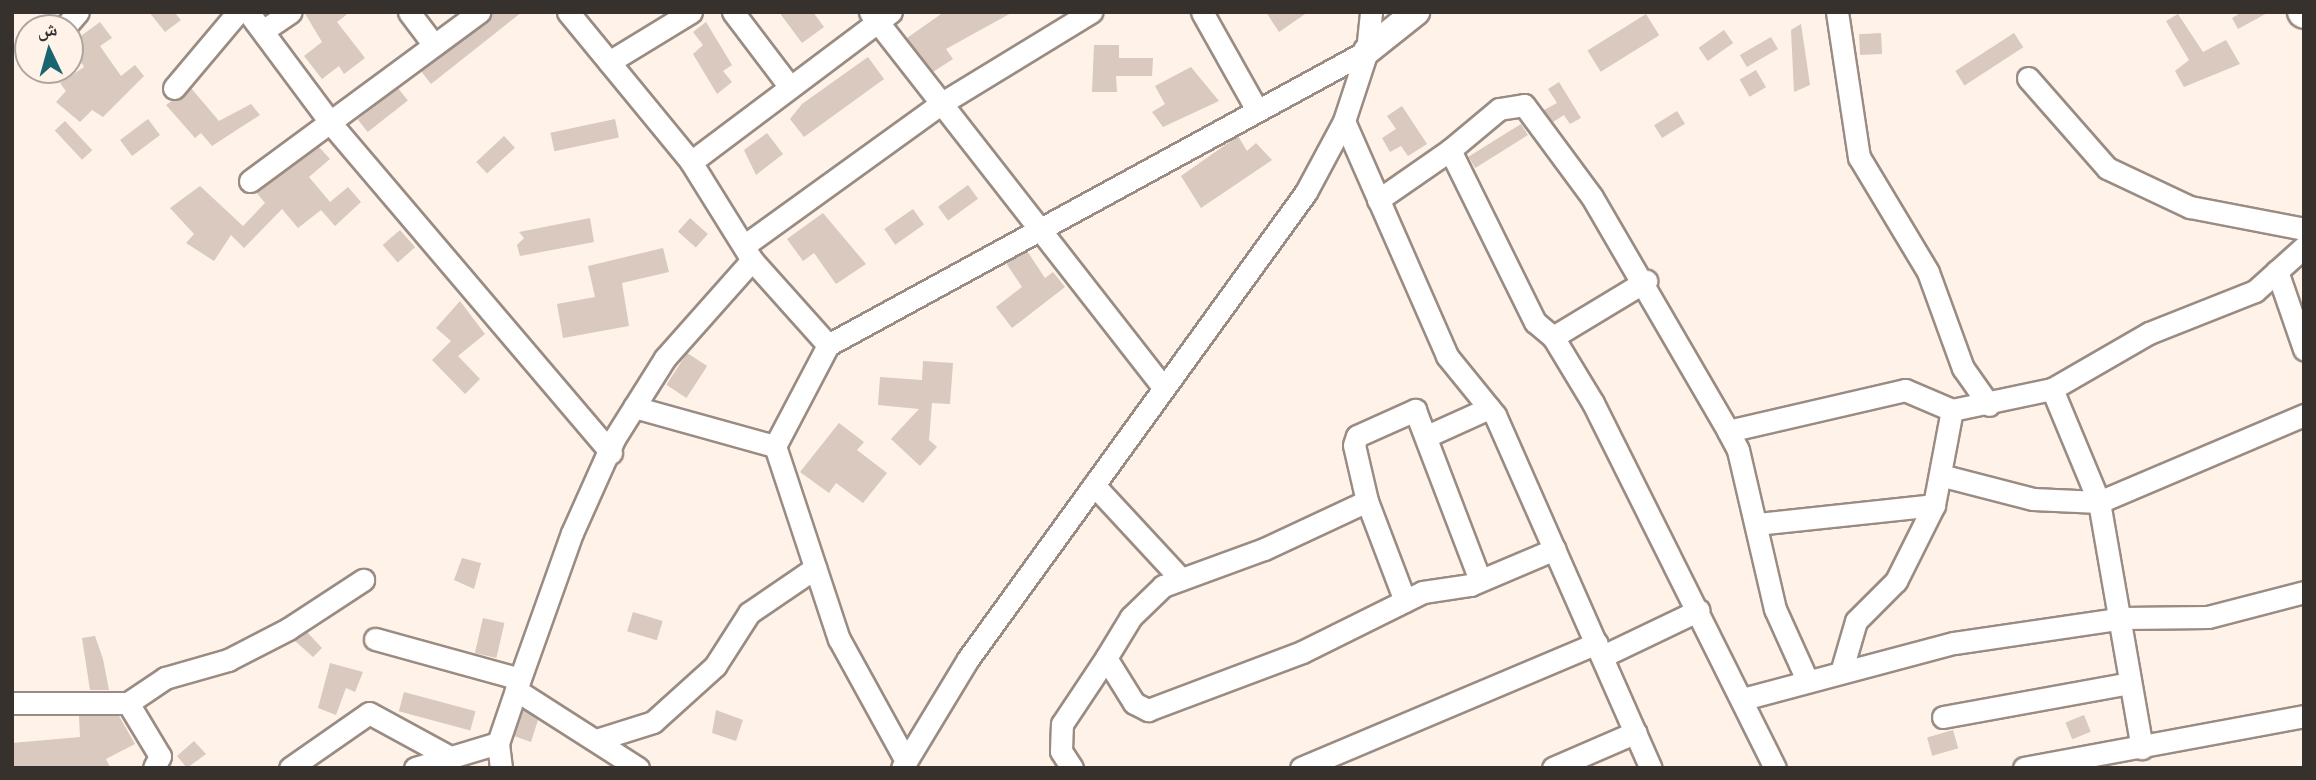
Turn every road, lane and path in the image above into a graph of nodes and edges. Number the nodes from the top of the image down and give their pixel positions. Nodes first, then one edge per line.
1 (238, 12) edge
2 (248, 12) edge
3 (291, 12) edge
4 (409, 12) edge
5 (479, 12) edge
6 (568, 12) edge
7 (691, 12) edge
8 (733, 12) edge
9 (1091, 12) edge
10 (1202, 12) edge
11 (1371, 12) edge
12 (1416, 12) edge
13 (1837, 12) edge
14 (879, 15) edge
15 (264, 30) junction
16 (435, 45) junction
17 (1367, 51) junction
18 (609, 62) junction
19 (2028, 78) dead end
20 (790, 87) junction
21 (174, 88) dead end
22 (942, 103) junction
23 (1257, 110) junction
24 (1344, 121) junction
25 (333, 126) junction
26 (1450, 150) junction
27 (691, 162) junction
28 (250, 181) dead end
29 (1378, 200) junction
30 (1040, 225) junction
31 (2304, 229) edge
32 (2304, 247) edge
33 (748, 252) junction
34 (2277, 271) junction
35 (1646, 281) junction
36 (1553, 337) junction
37 (828, 345) junction
38 (2304, 349) edge
39 (1164, 388) junction
40 (2052, 389) junction
41 (1989, 405) junction
42 (634, 407) junction
43 (1489, 408) junction
44 (1952, 410) junction
45 (2304, 415) edge
46 (1728, 431) junction
47 (1427, 436) junction
48 (775, 446) junction
49 (611, 453) junction
50 (1940, 475) junction
51 (1094, 485) junction
52 (1367, 501) junction
53 (2099, 502) junction
54 (1934, 505) junction
55 (1757, 524) junction
56 (1555, 549) junction
57 (815, 568) junction
58 (1181, 579) junction
59 (363, 580) dead end
60 (1480, 580) junction
61 (2304, 592) edge
62 (1405, 601) junction
63 (1699, 610) junction
64 (2123, 618) junction
65 (375, 639) dead end
66 (1600, 649) junction
67 (1106, 658) junction
68 (1842, 669) junction
69 (1807, 680) junction
70 (2130, 683) junction
71 (518, 685) junction
72 (1743, 699) junction
73 (12, 703) edge
74 (128, 703) junction
75 (2304, 716) edge
76 (1943, 717) dead end
77 (1636, 732) junction
78 (596, 740) junction
79 (498, 743) junction
80 (2142, 748) junction
81 (448, 756) junction
82 (904, 764) edge
83 (154, 768) edge
84 (290, 768) edge
85 (415, 768) edge
86 (501, 768) edge
87 (638, 768) edge
88 (1072, 768) edge
89 (1301, 768) edge
90 (1553, 768) edge
91 (1651, 768) edge
92 (1775, 768) edge
93 (2024, 768) edge

1 - 21 street
2 - 15 street
3 - 15 street
4 - 16 street
5 - 16 street
6 - 18 street
7 - 18 street
8 - 20 street
9 - 22 street
10 - 23 street
11 - 17 street
12 - 17 street
13 - 41 street
14 - 20 street
14 - 22 street
15 - 25 street
16 - 25 street
17 - 23 street
17 - 24 street
18 - 27 street
19 - 31 street
20 - 27 street
22 - 30 street
22 - 33 street
23 - 30 street
24 - 29 street
24 - 39 street
25 - 28 street
25 - 49 street
26 - 29 street
26 - 35 street
26 - 36 street
27 - 33 street
29 - 43 street
30 - 37 street
30 - 39 street
32 - 34 street
33 - 37 street
33 - 42 street
34 - 38 street
34 - 40 street
35 - 36 street
35 - 46 street
36 - 63 street
37 - 48 street
39 - 51 street
40 - 41 street
40 - 53 street
41 - 44 street
42 - 48 street
42 - 49 street
43 - 47 street
43 - 56 street
44 - 46 street
44 - 50 street
45 - 53 street
46 - 55 street
47 - 52 street
47 - 60 street
48 - 57 street
49 - 71 street
50 - 53 street
50 - 54 street
51 - 58 street
51 - 82 street
52 - 58 street
52 - 62 street
53 - 64 street
54 - 55 street
54 - 68 street
55 - 69 street
56 - 60 street
56 - 66 street
57 - 78 street
57 - 82 street
58 - 67 street
59 - 74 street
60 - 62 street
61 - 64 street
62 - 67 street
63 - 66 street
63 - 72 street
64 - 68 street
64 - 70 street
65 - 71 street
66 - 77 street
66 - 89 street
67 - 88 street
68 - 69 street
69 - 72 street
70 - 76 street
70 - 80 street
71 - 78 street
71 - 79 street
72 - 92 street
73 - 74 street
74 - 83 street
75 - 80 street
77 - 90 street
77 - 91 street
78 - 87 street
79 - 81 street
79 - 86 street
80 - 93 street
81 - 84 street
81 - 85 street

